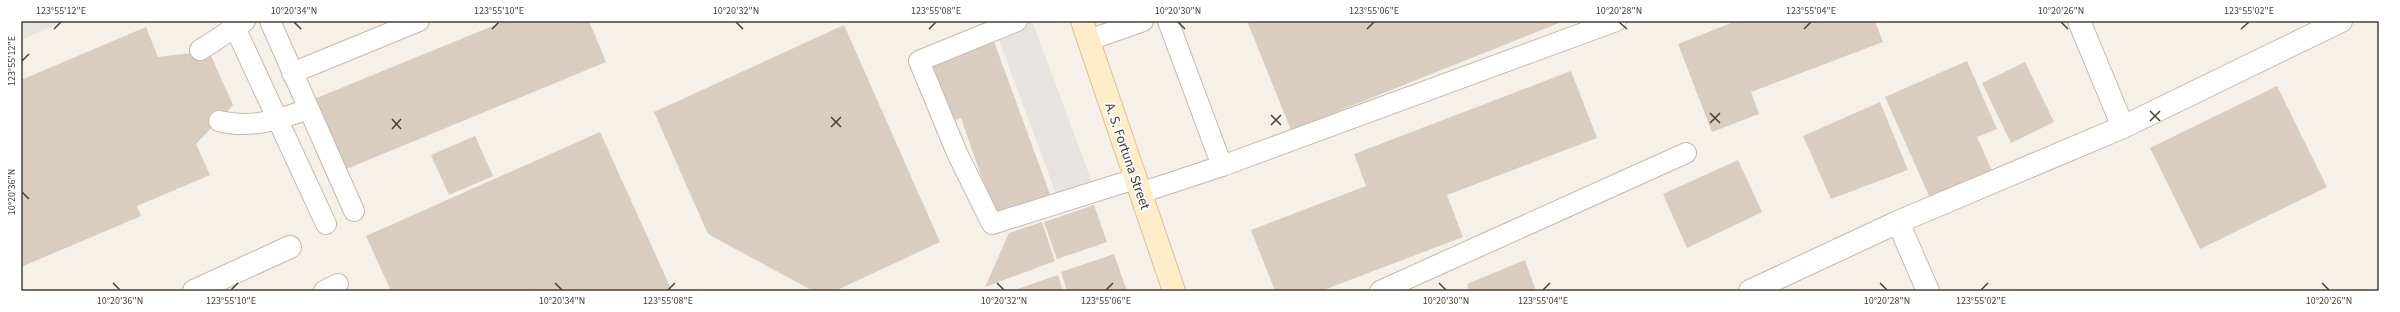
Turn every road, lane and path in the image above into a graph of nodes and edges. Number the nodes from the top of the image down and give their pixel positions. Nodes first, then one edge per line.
1 (270, 21) edge
2 (419, 21) edge
3 (1017, 21) edge
4 (1143, 21) edge
5 (1168, 21) edge
6 (1616, 21) edge
7 (2079, 21) edge
8 (2341, 21) edge
9 (237, 23) edge
10 (1086, 31) edge
11 (200, 50) dead end
12 (292, 73) junction
13 (308, 109) junction
14 (219, 121) dead end
15 (278, 121) junction
16 (2123, 127) junction
17 (1686, 154) dead end
18 (1222, 166) junction
19 (1138, 186) junction
20 (354, 211) dead end
21 (1898, 222) junction
22 (326, 224) dead end
23 (290, 247) dead end
24 (194, 291) edge
25 (1174, 291) edge
26 (1380, 291) edge
27 (1750, 291) edge
28 (1928, 291) edge

1 - 12 lane
2 - 12 lane
3 - 19 lane
4 - 10 lane
5 - 18 lane
6 - 18 lane
7 - 16 street
8 - 16 street
9 - 11 lane
9 - 15 lane
10 - 19 main road, A. S. Fortuna Street
12 - 13 lane
13 - 15 lane
13 - 20 lane
14 - 15 lane
15 - 22 lane
16 - 21 street
17 - 26 lane
18 - 19 lane
19 - 25 main road, A. S. Fortuna Street
21 - 27 street
21 - 28 street
23 - 24 street

